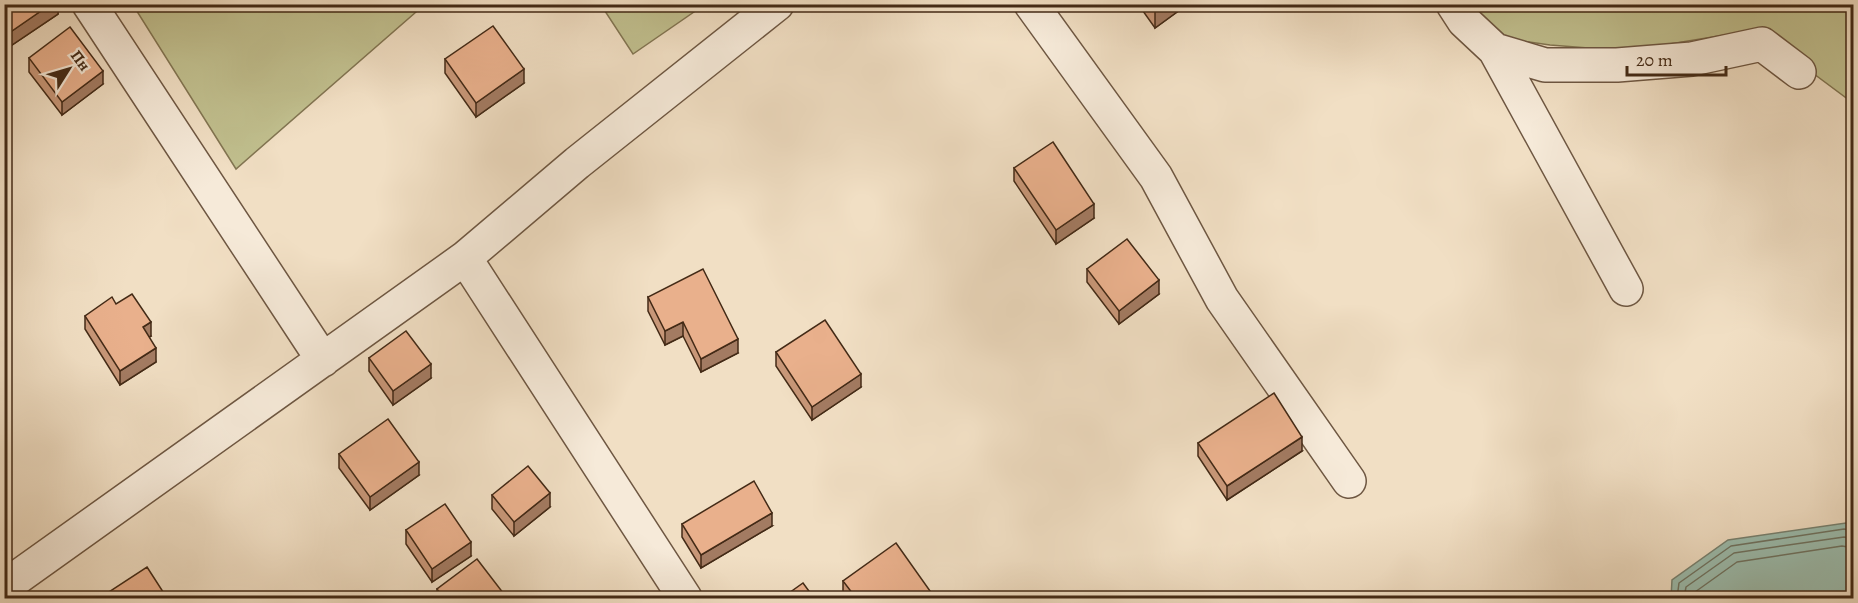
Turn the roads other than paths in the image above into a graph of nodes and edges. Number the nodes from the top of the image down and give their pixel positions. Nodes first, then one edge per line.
1 (89, 4) edge
2 (777, 4) edge
3 (1031, 4) edge
4 (1453, 4) edge
5 (1495, 50) junction
6 (1799, 72) dead end
7 (465, 258) junction
8 (1626, 289) dead end
9 (323, 360) junction
10 (1349, 481) dead end
11 (4, 587) edge
12 (685, 598) edge

1 - 9 street
2 - 7 street
3 - 10 street
4 - 5 street
5 - 6 street
5 - 8 street
7 - 9 street
7 - 12 street
9 - 11 street

